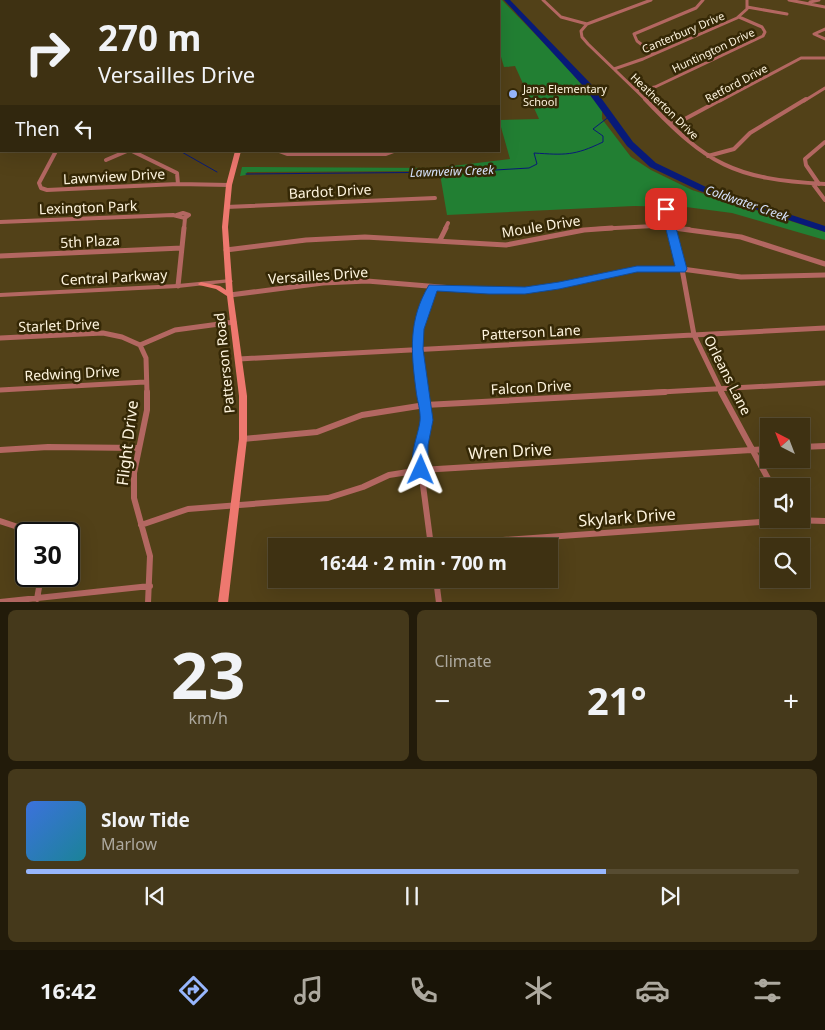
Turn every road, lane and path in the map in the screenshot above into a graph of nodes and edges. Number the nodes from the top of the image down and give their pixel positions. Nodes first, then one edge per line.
1 (543, 0) edge
2 (652, 0) edge
3 (703, 0) edge
4 (747, 0) edge
5 (789, 0) edge
6 (819, 0) edge
7 (804, 2) junction
8 (748, 7) junction
9 (825, 7) edge
10 (787, 14) dead end
11 (739, 17) junction
12 (587, 24) junction
13 (825, 29) edge
14 (825, 39) edge
15 (654, 54) junction
16 (825, 58) edge
17 (614, 69) junction
18 (825, 88) edge
19 (637, 90) junction
20 (668, 122) junction
21 (825, 142) edge
22 (55, 152) edge
23 (125, 152) edge
24 (134, 152) edge
25 (238, 152) edge
26 (282, 152) edge
27 (391, 152) edge
28 (708, 157) junction
29 (106, 160) dead end
30 (178, 184) junction
31 (813, 184) junction
32 (824, 184) edge
33 (229, 185) junction
34 (435, 198) dead end
35 (825, 200) edge
36 (226, 207) junction
37 (666, 209) dead end
38 (0, 222) edge
39 (448, 223) dead end
40 (671, 226) junction
41 (440, 240) junction
42 (182, 248) junction
43 (226, 250) junction
44 (0, 256) edge
45 (825, 264) edge
46 (682, 269) junction
47 (825, 275) edge
48 (230, 281) junction
49 (201, 284) junction
50 (178, 286) junction
51 (433, 288) junction
52 (0, 295) edge
53 (231, 295) junction
54 (234, 322) junction
55 (825, 328) edge
56 (694, 334) junction
57 (0, 338) edge
58 (140, 345) junction
59 (417, 349) junction
60 (239, 359) junction
61 (145, 382) junction
62 (825, 383) edge
63 (720, 389) junction
64 (0, 390) edge
65 (425, 405) junction
66 (243, 439) junction
67 (825, 446) edge
68 (810, 447) edge
69 (139, 448) junction
70 (0, 450) edge
71 (753, 450) junction
72 (760, 450) edge
73 (421, 470) junction
74 (768, 478) edge
75 (234, 505) junction
76 (810, 520) edge
77 (0, 521) edge
78 (760, 521) edge
79 (825, 521) edge
80 (141, 525) junction
81 (15, 526) edge
82 (430, 538) edge
83 (537, 538) edge
84 (150, 586) junction
85 (39, 587) edge
86 (437, 588) edge
87 (37, 600) junction
88 (0, 602) edge
89 (148, 602) edge
90 (223, 602) edge
91 (439, 602) edge

1 - 12 street
2 - 12 street
3 - 15 street
4 - 8 street
5 - 7 street
6 - 7 street
7 - 9 street
8 - 10 street
8 - 11 street, Canterbury Drive
11 - 15 street, Canterbury Drive
11 - 19 street, Huntington Drive
12 - 17 street, Heatherton Drive
13 - 14 street
15 - 17 street, Canterbury Drive
16 - 20 street, Retford Drive
17 - 19 street, Heatherton Drive
18 - 28 street
19 - 20 street, Heatherton Drive
20 - 28 street, Heatherton Drive
21 - 32 street
22 - 30 street, Lawnview Drive
23 - 29 street
24 - 30 street
25 - 33 main road, Patterson Road
26 - 27 street
28 - 31 street, Heatherton Drive
30 - 33 street, Lawnview Drive
31 - 32 street, Heatherton Drive
31 - 35 street
33 - 36 main road, Patterson Road
34 - 36 street, Bardot Drive
36 - 43 main road, Patterson Road
37 - 40 street, Orleans Lane
38 - 42 street, Lexington Park
39 - 41 street
40 - 41 street, Moule Drive
40 - 45 street, Moule Drive
40 - 46 street, Orleans Lane
41 - 43 street, Moule Drive
42 - 44 street, 5th Plaza
42 - 50 street
43 - 48 main road, Patterson Road
46 - 47 street, Versailles Drive
46 - 51 street, Versailles Drive
46 - 56 street, Orleans Lane
48 - 49 street, Central Parkway
48 - 53 main road, Patterson Road
49 - 50 street, Central Parkway
49 - 53 main road
50 - 52 street, Central Parkway
51 - 53 street, Versailles Drive
51 - 59 street
53 - 54 main road, Patterson Road
54 - 58 street
54 - 60 main road, Patterson Road
55 - 56 street, Patterson Lane
56 - 59 street, Patterson Lane
56 - 63 street, Orleans Lane
57 - 58 street, Starlet Drive
58 - 61 street, Flight Drive
59 - 60 street, Patterson Lane
59 - 65 street
60 - 66 main road, Patterson Road
61 - 64 street, Redwing Drive
61 - 69 street, Flight Drive
62 - 63 street, Falcon Drive
63 - 65 street, Falcon Drive
63 - 71 street, Orleans Lane
65 - 66 street, Falcon Drive
65 - 73 street
66 - 75 main road, Patterson Road
67 - 68 street
69 - 70 street
69 - 80 street, Flight Drive
71 - 72 street, Wren Drive
71 - 73 street, Wren Drive
71 - 74 street, Orleans Lane
73 - 75 street, Wren Drive
73 - 82 street
75 - 80 street, Wren Drive
75 - 90 main road, Patterson Road
76 - 79 street, Skylark Drive
77 - 81 street
78 - 83 street, Skylark Drive
80 - 84 street, Flight Drive
84 - 87 street
84 - 89 street, Flight Drive
85 - 87 street
86 - 91 street
87 - 88 street

